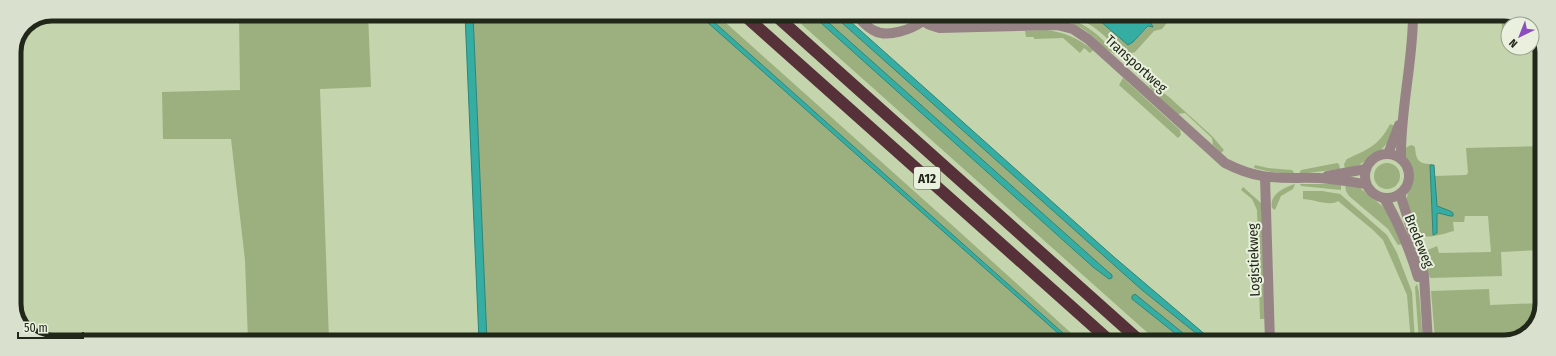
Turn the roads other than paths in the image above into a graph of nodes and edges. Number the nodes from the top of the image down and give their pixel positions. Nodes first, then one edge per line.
1 (751, 21) edge
2 (782, 21) edge
3 (863, 21) edge
4 (919, 21) edge
5 (926, 21) edge
6 (1413, 21) edge
7 (1403, 116) junction
8 (1388, 154) junction
9 (1401, 159) junction
10 (1366, 169) junction
11 (1265, 177) junction
12 (1320, 178) junction
13 (1366, 184) junction
14 (1400, 194) junction
15 (1384, 198) junction
16 (1424, 295) junction
17 (1103, 335) edge
18 (1133, 335) edge
19 (1270, 335) edge
20 (1427, 335) edge

1 - 17 highway, A12
2 - 18 highway, A12
3 - 4 street
5 - 11 street, Transportweg
6 - 7 street
7 - 8 street
7 - 9 street
8 - 9 street
8 - 10 street
9 - 14 street
10 - 12 street, Transportweg
10 - 13 street
11 - 12 street, Transportweg
11 - 19 street, Logistiekweg
12 - 13 street, Transportweg
13 - 15 street
14 - 15 street
14 - 16 street, Bredeweg
15 - 16 street, Bredeweg
16 - 20 street, Bredeweg

